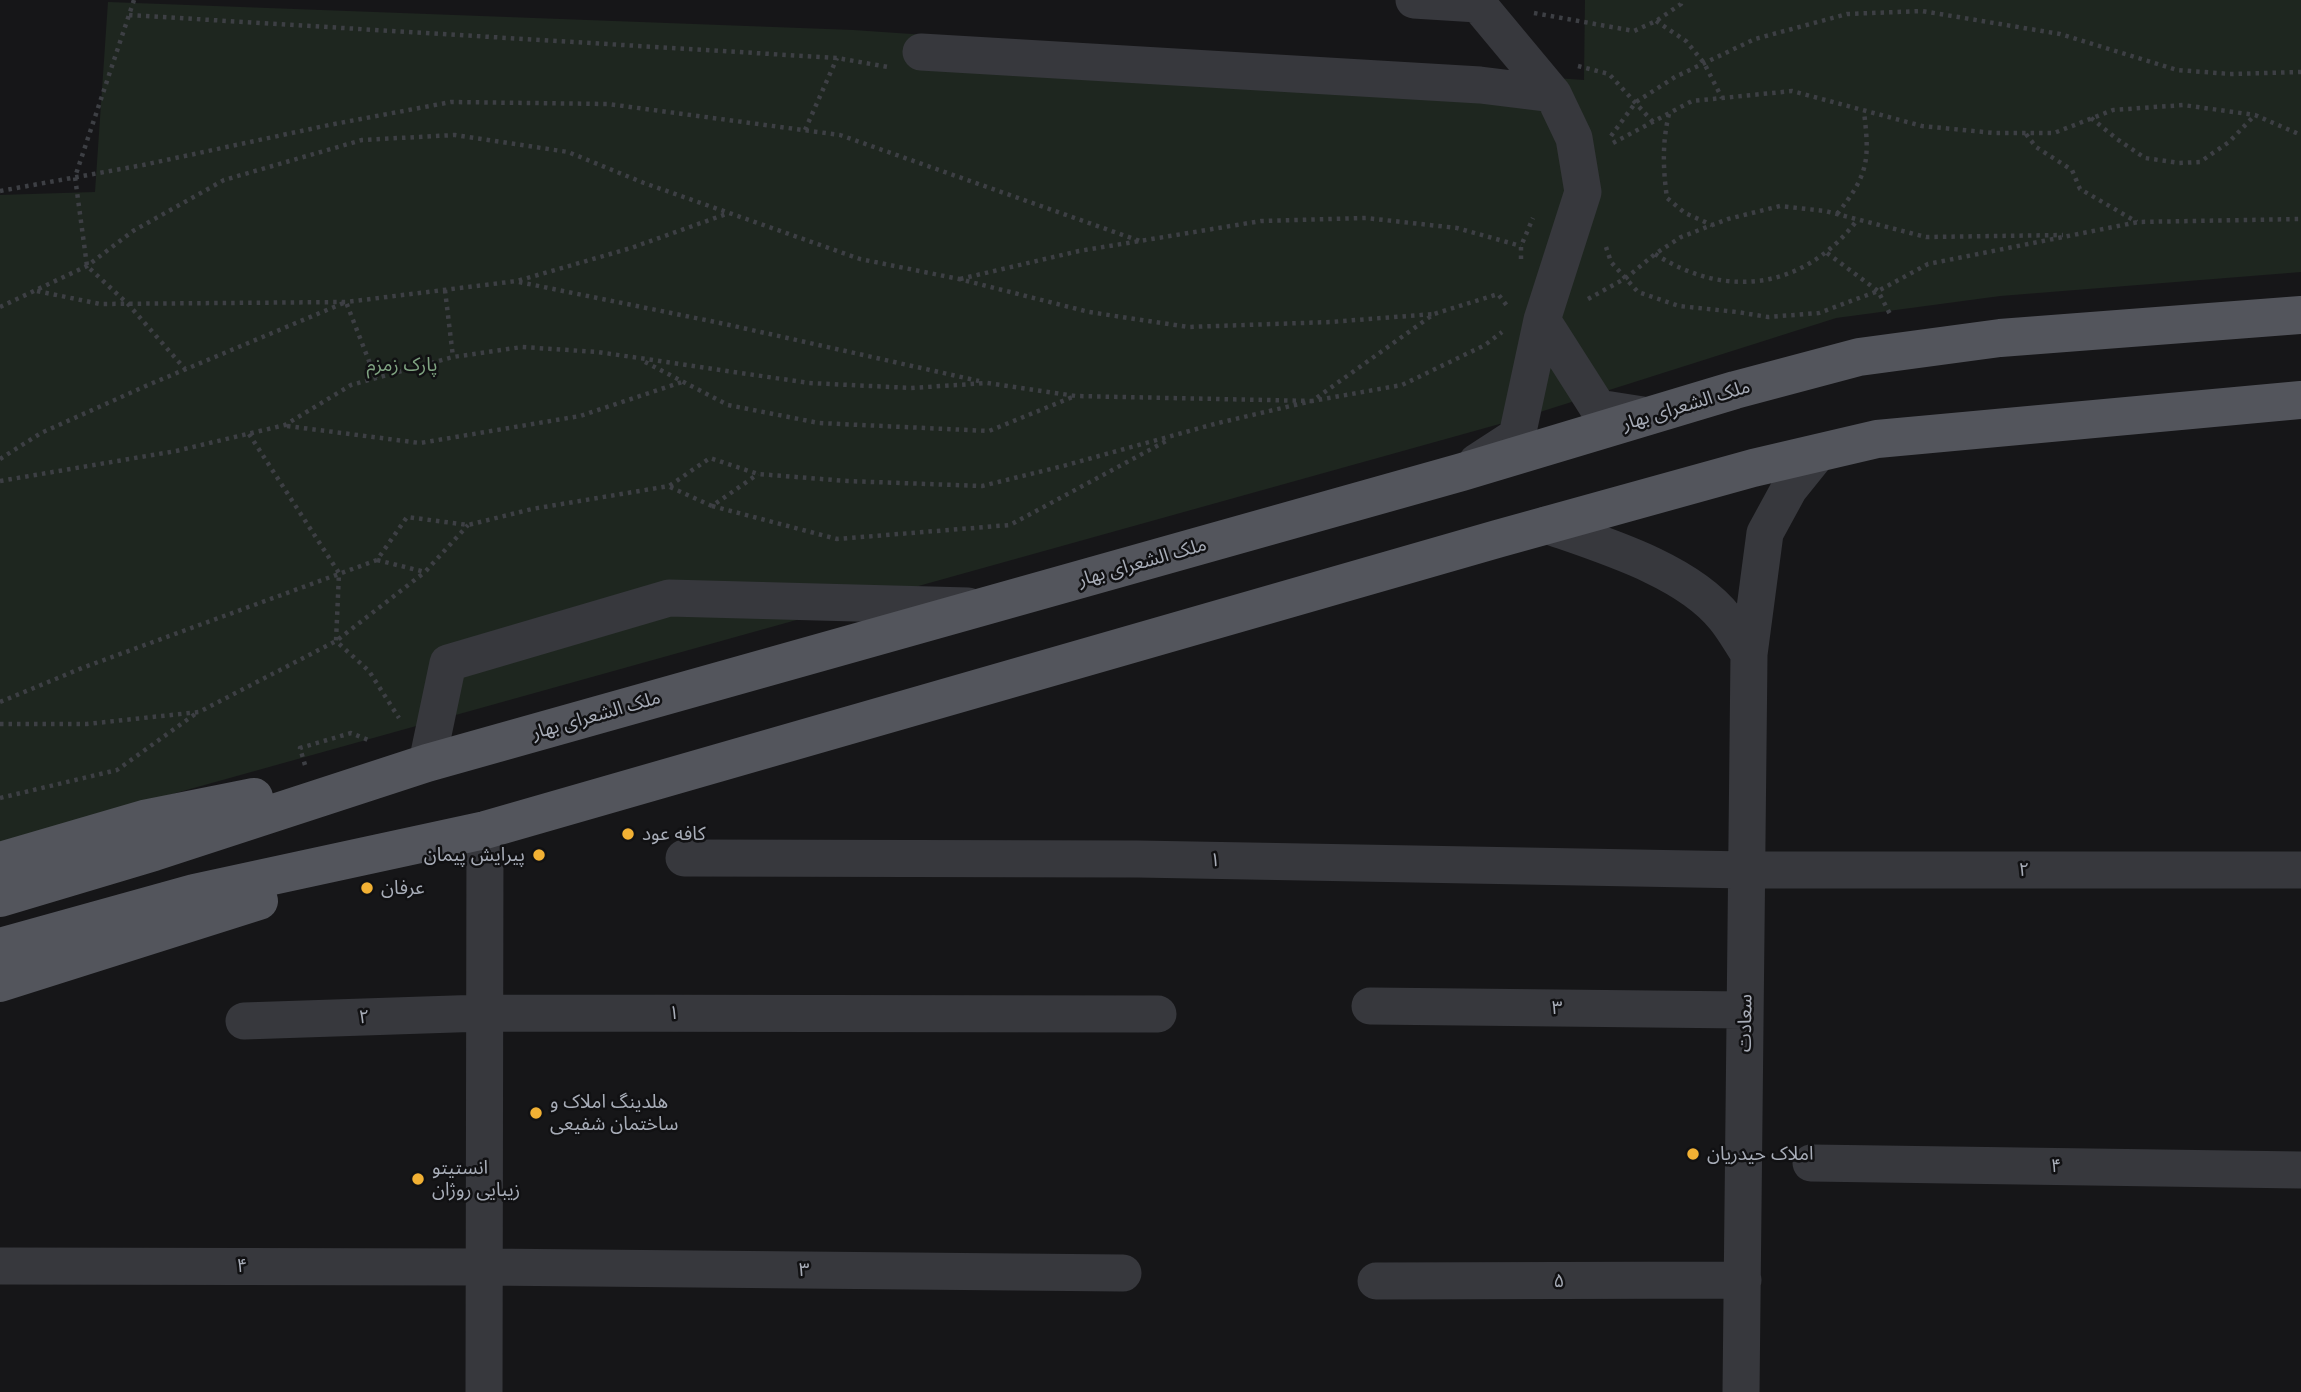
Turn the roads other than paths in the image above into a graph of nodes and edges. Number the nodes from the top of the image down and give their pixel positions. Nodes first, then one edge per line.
1 (1415, 0) edge
2 (921, 52) dead end
3 (1553, 94) junction
4 (2301, 314) edge
5 (1520, 319) junction
6 (2301, 400) edge
7 (1649, 416) junction
8 (1818, 453) junction
9 (1462, 472) junction
10 (1546, 525) junction
11 (983, 607) junction
12 (1749, 654) junction
13 (428, 763) junction
14 (485, 830) junction
15 (684, 858) dead end
16 (0, 861) edge
17 (1747, 870) junction
18 (2301, 870) edge
19 (0, 898) edge
20 (0, 947) edge
21 (0, 983) edge
22 (1370, 1006) dead end
23 (1745, 1010) junction
24 (484, 1013) junction
25 (1158, 1014) dead end
26 (244, 1021) dead end
27 (1811, 1163) dead end
28 (2301, 1170) edge
29 (0, 1266) edge
30 (484, 1267) junction
31 (1123, 1273) dead end
32 (1742, 1280) junction
33 (1376, 1281) dead end
34 (484, 1392) edge
35 (1741, 1392) edge

1 - 3 street
2 - 3 street
3 - 5 street
4 - 7 main road, ملک الشعرای بهار
5 - 7 street
5 - 9 street
6 - 8 main road
7 - 9 main road, ملک الشعرای بهار
8 - 10 main road
8 - 12 street, سعادت
9 - 11 main road, ملک الشعرای بهار
10 - 12 street
10 - 14 main road
11 - 13 main road, ملک الشعرای بهار
11 - 13 street
12 - 17 street, سعادت
13 - 16 main road
13 - 19 main road, ملک الشعرای بهار
14 - 20 main road
14 - 21 main road
14 - 24 street
15 - 17 street, ۱
17 - 18 street, ۲
17 - 23 street, سعادت
22 - 23 street, ۳
23 - 32 street, سعادت
24 - 25 street, ۱
24 - 26 street, ۲
24 - 30 street
27 - 28 street, ۴
29 - 30 street, ۴
30 - 31 street, ۳
30 - 34 street
32 - 33 street, ۵
32 - 35 street, سعادت

